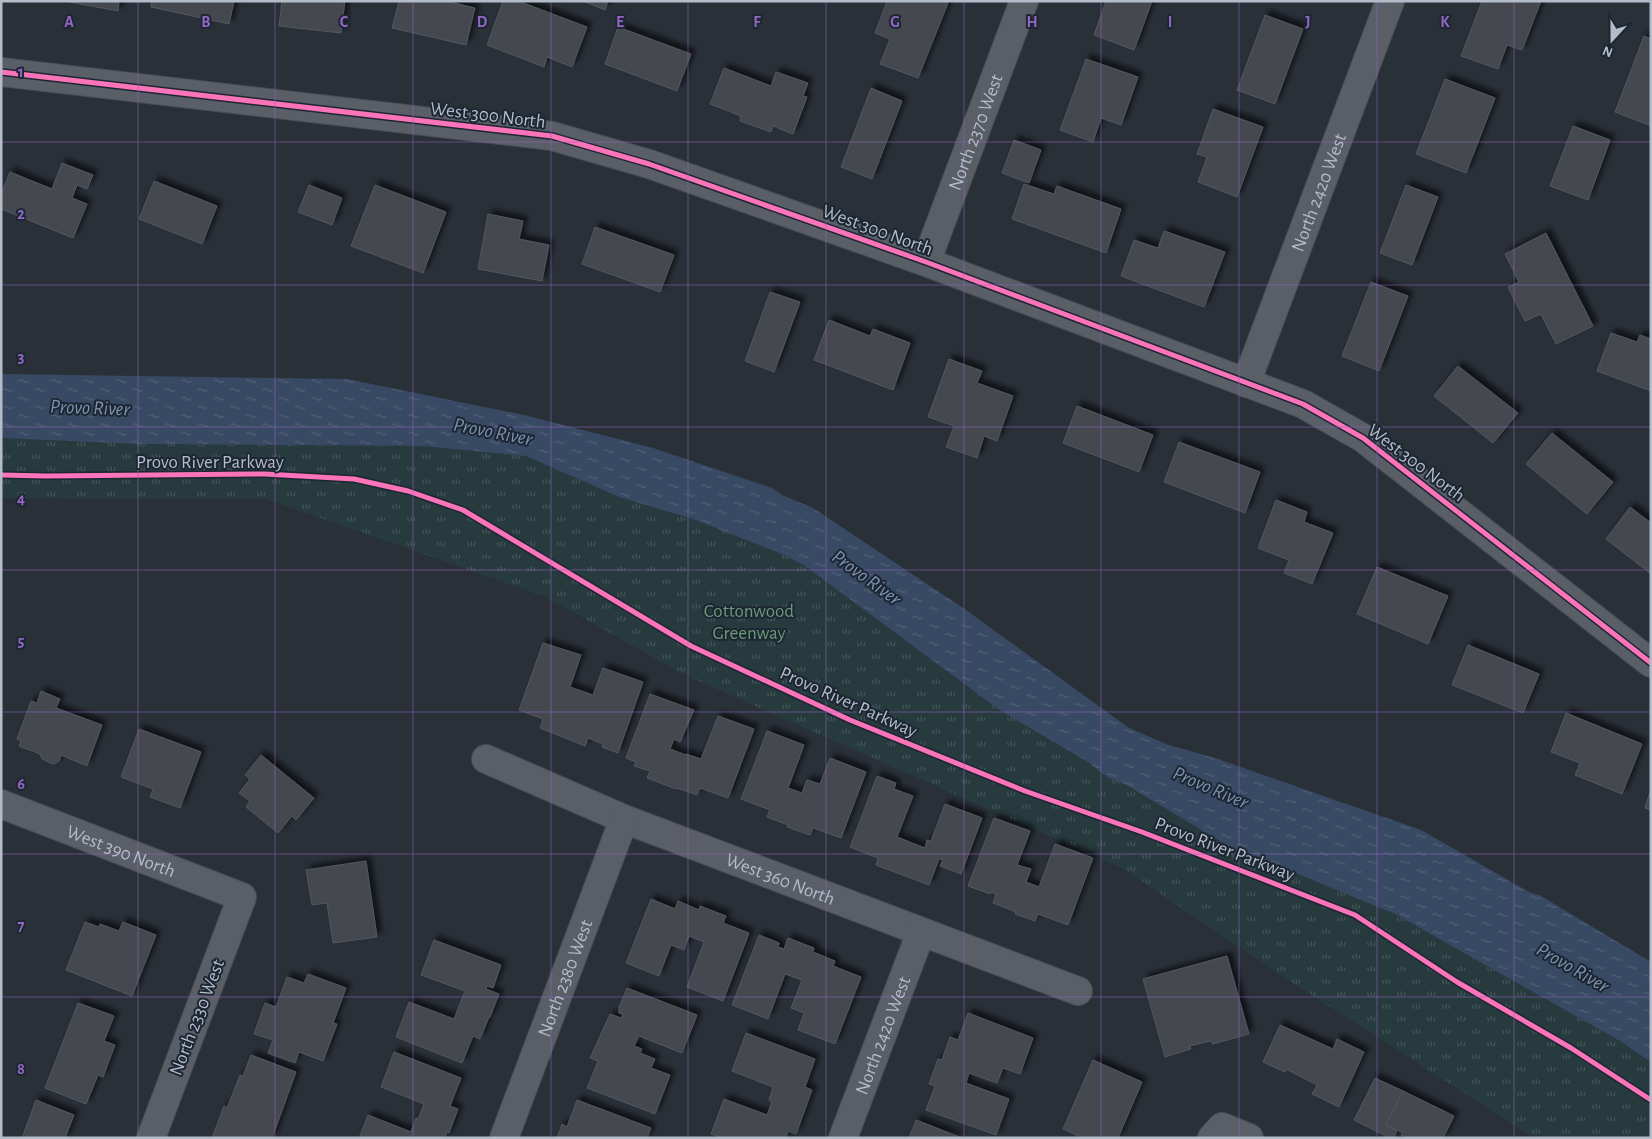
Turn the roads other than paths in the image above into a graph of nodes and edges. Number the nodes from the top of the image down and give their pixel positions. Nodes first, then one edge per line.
1 (1024, 1) edge
2 (1390, 1) edge
3 (1, 72) edge
4 (926, 262) junction
5 (1246, 383) junction
6 (1651, 663) edge
7 (486, 759) dead end
8 (1, 804) edge
9 (624, 819) junction
10 (242, 897) joint
11 (922, 932) junction
12 (1078, 991) dead end
13 (1217, 1132) edge
14 (151, 1138) edge
15 (504, 1138) edge
16 (843, 1138) edge
17 (1249, 1138) edge

1 - 4 street, North 2370 West
2 - 5 street, North 2420 West
3 - 4 street, West 300 North
4 - 5 street, West 300 North
5 - 6 street, West 300 North
7 - 9 street, West 360 North
8 - 10 street, West 390 North
9 - 11 street, West 360 North
9 - 15 street, North 2380 West
10 - 14 street, North 2330 West
11 - 12 street, West 360 North
11 - 16 street, North 2420 West
13 - 17 street

